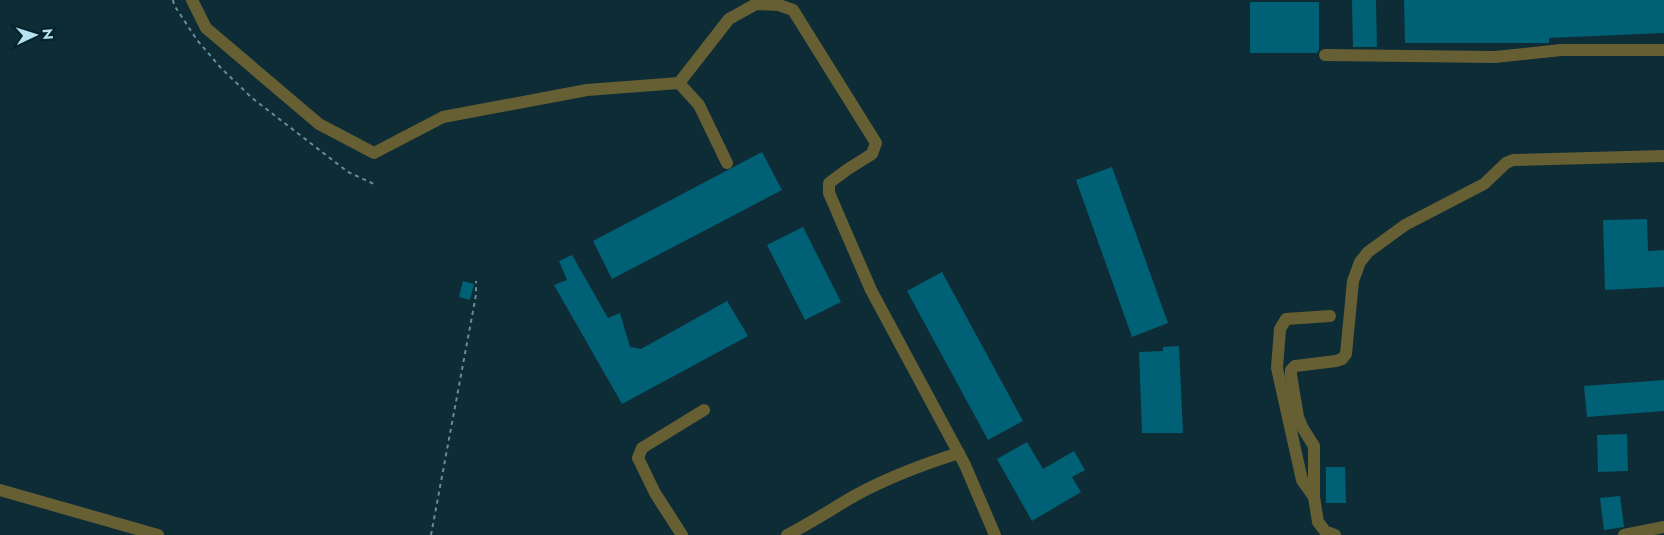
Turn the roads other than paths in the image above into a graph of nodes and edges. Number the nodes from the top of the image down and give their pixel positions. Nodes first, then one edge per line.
1 (192, 0) edge
2 (1664, 50) edge
3 (1325, 55) dead end
4 (679, 84) junction
5 (1664, 156) edge
6 (727, 163) dead end
7 (1330, 316) dead end
8 (704, 410) dead end
9 (959, 453) junction
10 (0, 490) edge
11 (1314, 497) junction
12 (1664, 527) edge
13 (158, 535) edge
14 (682, 535) edge
15 (786, 535) edge
16 (995, 535) edge
17 (1335, 535) edge
18 (1624, 535) edge

1 - 4 street
2 - 3 street
4 - 6 street
4 - 9 street
5 - 11 street
7 - 11 street
8 - 14 street
9 - 15 street
9 - 16 street
10 - 13 street
11 - 17 street
12 - 18 street

